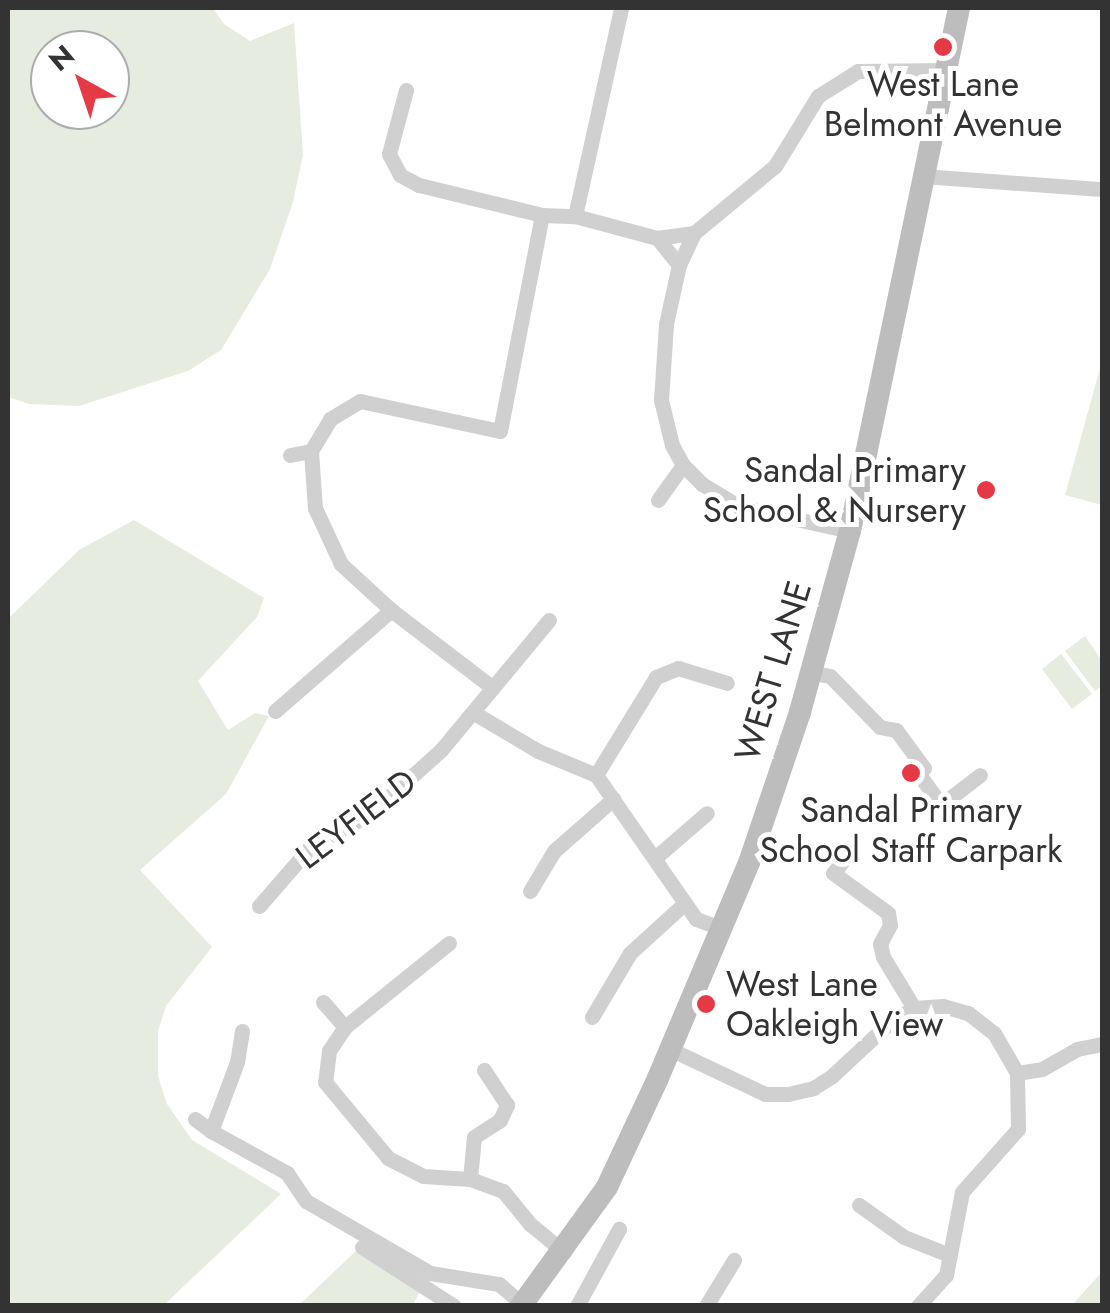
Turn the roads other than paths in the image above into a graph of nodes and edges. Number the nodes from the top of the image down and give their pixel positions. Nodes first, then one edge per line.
1 (621, 8) edge
2 (959, 8) edge
3 (944, 70) junction
4 (406, 90) dead end
5 (922, 176) junction
6 (1102, 189) edge
7 (542, 215) junction
8 (575, 216) junction
9 (694, 233) junction
10 (657, 238) junction
11 (680, 264) junction
12 (311, 451) junction
13 (290, 455) dead end
14 (684, 465) junction
15 (658, 500) dead end
16 (850, 530) junction
17 (391, 610) junction
18 (549, 620) dead end
19 (813, 672) junction
20 (727, 684) dead end
21 (493, 688) junction
22 (275, 711) dead end
23 (474, 712) junction
24 (596, 775) junction
25 (980, 775) dead end
26 (613, 799) junction
27 (708, 813) dead end
28 (656, 857) junction
29 (842, 862) dead end
30 (530, 890) dead end
31 (685, 903) junction
32 (259, 906) dead end
33 (722, 928) junction
34 (450, 943) dead end
35 (323, 1002) dead end
36 (914, 1008) junction
37 (592, 1017) dead end
38 (351, 1021) junction
39 (242, 1032) dead end
40 (1102, 1044) edge
41 (670, 1049) junction
42 (484, 1070) dead end
43 (1017, 1073) junction
44 (195, 1119) dead end
45 (211, 1132) junction
46 (470, 1178) junction
47 (859, 1205) dead end
48 (619, 1229) dead end
49 (362, 1246) dead end
50 (564, 1252) junction
51 (946, 1254) junction
52 (734, 1260) dead end
53 (521, 1305) edge
54 (454, 1306) edge
55 (577, 1306) edge
56 (706, 1306) edge
57 (918, 1306) edge

1 - 8 street
2 - 3 street, WEST LANE
3 - 5 street, WEST LANE
3 - 9 street
4 - 7 street
5 - 6 street
5 - 16 street, WEST LANE
7 - 8 street
7 - 12 street
8 - 10 street
9 - 10 street
9 - 11 street
10 - 11 street
11 - 14 street
12 - 13 street
12 - 17 street
14 - 15 street
14 - 16 street
16 - 19 street, WEST LANE
17 - 21 street
17 - 22 street
18 - 21 street, LEYFIELD
19 - 25 street
19 - 33 street, WEST LANE
20 - 24 street
21 - 23 street, LEYFIELD
23 - 24 street
23 - 32 street, LEYFIELD
24 - 26 street
26 - 28 street
26 - 30 street
27 - 28 street
28 - 31 street
29 - 36 street
31 - 33 street
31 - 37 street
33 - 41 street, WEST LANE
34 - 38 street
35 - 38 street
36 - 41 street
36 - 43 street
38 - 46 street
39 - 45 street
40 - 43 street
41 - 50 street, WEST LANE
42 - 46 street
43 - 51 street
44 - 45 street
45 - 53 street
46 - 50 street
47 - 51 street
48 - 55 street
49 - 54 street
50 - 53 street, WEST LANE
51 - 57 street
52 - 56 street

